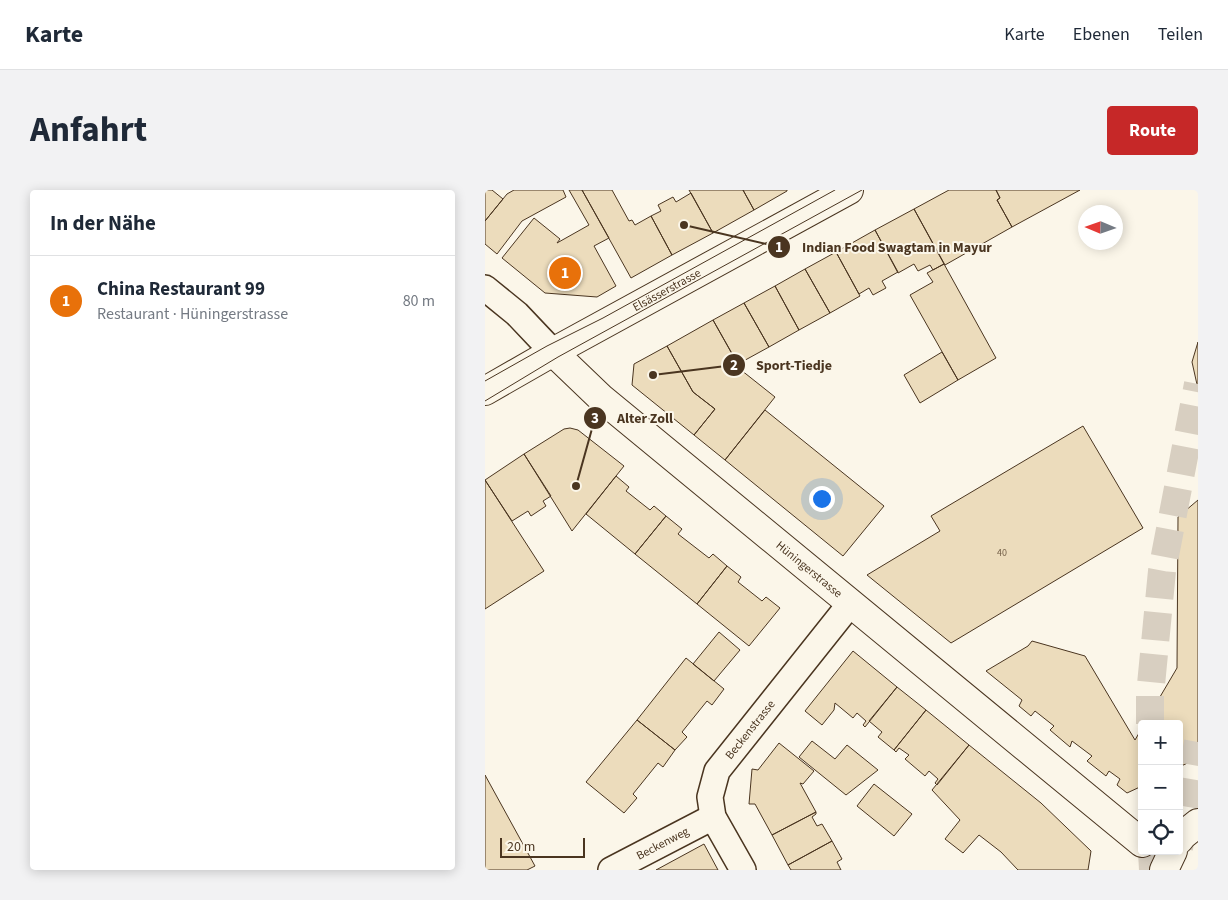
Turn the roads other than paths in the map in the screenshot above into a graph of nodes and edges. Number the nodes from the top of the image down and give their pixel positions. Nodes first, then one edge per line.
1 (849, 190) edge
2 (485, 288) edge
3 (553, 352) junction
4 (485, 391) edge
5 (850, 604) junction
6 (713, 817) junction
7 (1198, 823) edge
8 (1183, 835) edge
9 (1138, 840) edge
10 (611, 870) edge
11 (743, 870) edge

1 - 3 main road, Elsässerstrasse
2 - 3 street, Hüningerstrasse
3 - 4 main road, Elsässerstrasse
3 - 5 main road, Hüningerstrasse
5 - 6 street, Beckenstrasse
5 - 9 main road, Hüningerstrasse
6 - 10 street, Beckenweg
6 - 11 street, Beckenstrasse
7 - 8 main road

